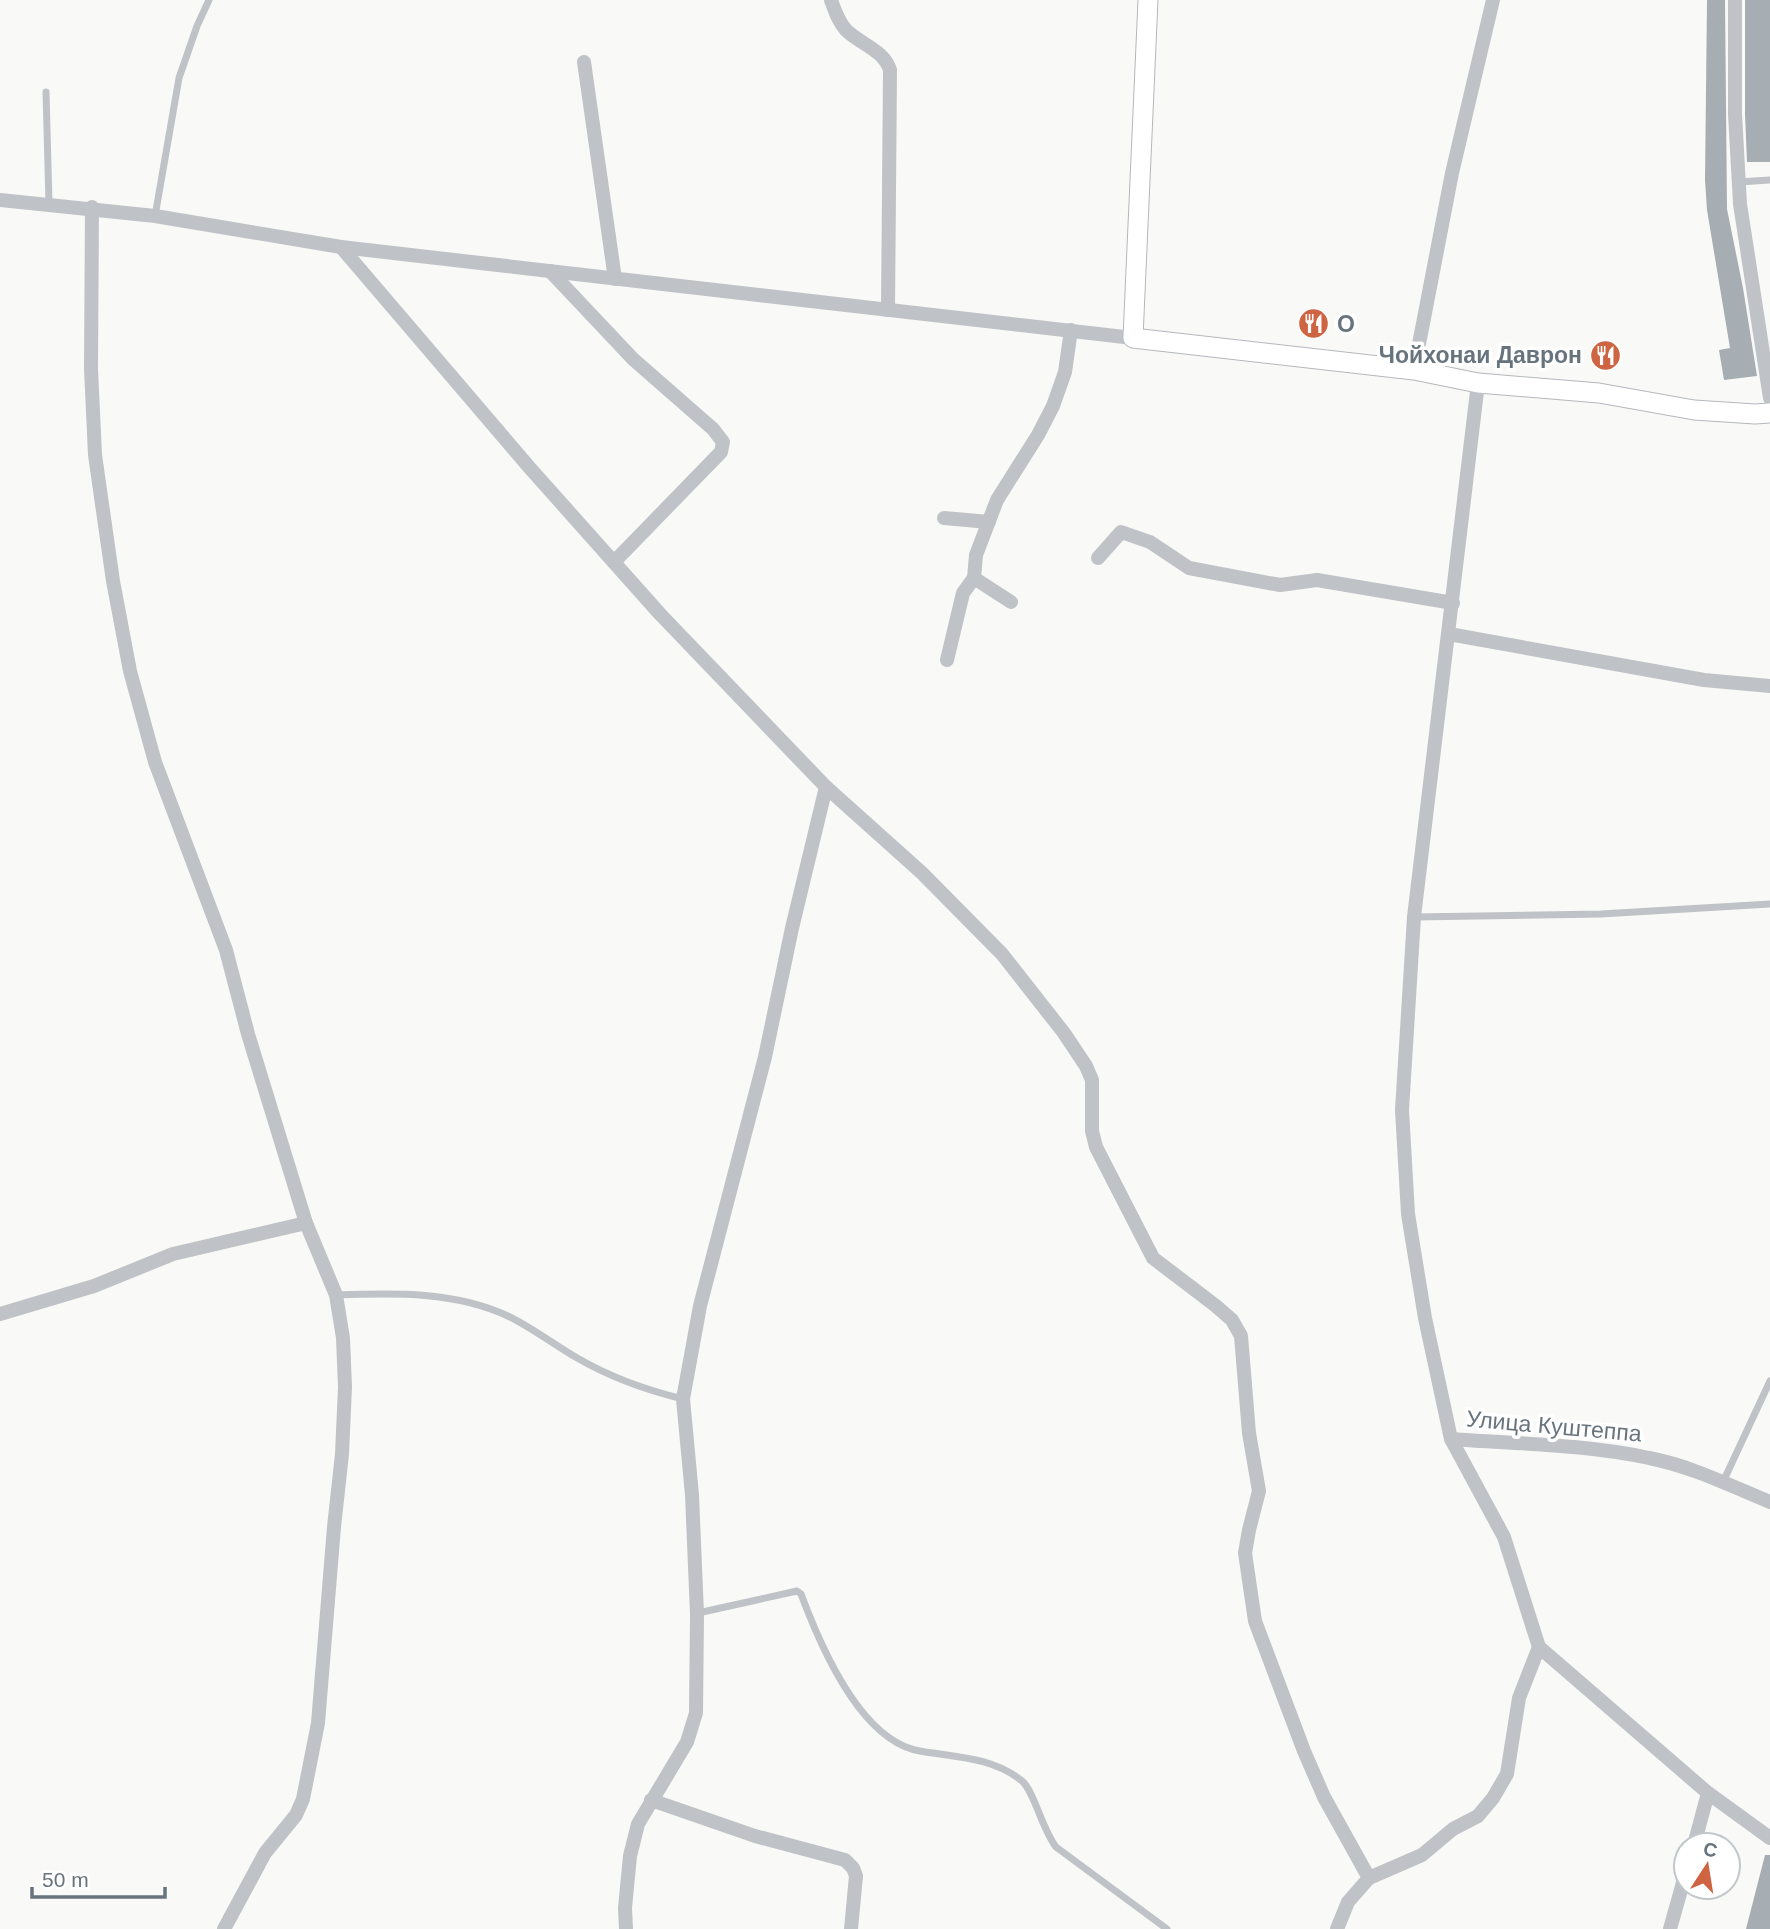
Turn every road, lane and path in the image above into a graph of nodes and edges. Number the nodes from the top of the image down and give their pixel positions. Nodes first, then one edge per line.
1 (209, 0) edge
2 (831, 0) edge
3 (1148, 0) edge
4 (1493, 0) edge
5 (1735, 0) edge
6 (584, 62) dead end
7 (46, 92) dead end
8 (1770, 180) edge
9 (1738, 182) junction
10 (0, 200) edge
11 (49, 204) junction
12 (92, 207) junction
13 (155, 216) junction
14 (341, 247) junction
15 (550, 271) junction
16 (615, 279) junction
17 (888, 310) junction
18 (1072, 330) junction
19 (1133, 338) junction
20 (1414, 370) junction
21 (1478, 383) junction
22 (1770, 398) edge
23 (1770, 413) edge
24 (944, 518) dead end
25 (989, 522) junction
26 (1098, 558) dead end
27 (614, 562) junction
28 (974, 578) junction
29 (1011, 602) dead end
30 (1453, 603) junction
31 (1449, 634) junction
32 (947, 660) dead end
33 (1770, 686) edge
34 (826, 787) junction
35 (1770, 904) edge
36 (1414, 917) junction
37 (306, 1223) junction
38 (336, 1295) junction
39 (0, 1314) edge
40 (1770, 1381) edge
41 (683, 1399) junction
42 (1451, 1440) junction
43 (1722, 1483) junction
44 (1770, 1502) edge
45 (697, 1614) junction
46 (1539, 1647) junction
47 (1708, 1793) junction
48 (651, 1800) junction
49 (1698, 1831) edge
50 (1770, 1838) edge
51 (1369, 1878) junction
52 (1678, 1901) edge
53 (224, 1929) edge
54 (626, 1929) edge
55 (851, 1929) edge
56 (1167, 1929) edge
57 (1337, 1929) edge
58 (1670, 1929) edge

1 - 13 lane
2 - 17 street
3 - 19 main road
4 - 20 street
5 - 9 street
6 - 16 street
7 - 11 lane
8 - 9 lane
9 - 22 street
10 - 11 street
11 - 12 street
12 - 13 street
12 - 37 street
13 - 14 street
14 - 15 street
14 - 27 street
15 - 16 street
15 - 27 street
16 - 17 street
17 - 18 street
18 - 19 street
18 - 25 street
19 - 20 main road
20 - 21 main road
21 - 23 main road
21 - 30 street
24 - 25 street
25 - 28 street
26 - 30 street
27 - 34 street
28 - 29 street
28 - 32 street
30 - 31 street
31 - 33 street
31 - 36 street
34 - 41 street
34 - 51 street
35 - 36 lane
36 - 42 street
37 - 38 street
37 - 39 street
38 - 41 lane
38 - 53 street
40 - 43 lane
41 - 45 street
42 - 43 street, Улица Куштеппа
42 - 46 street
43 - 44 street, Улица Куштеппа
45 - 48 street
45 - 56 lane
46 - 47 street
46 - 51 street
47 - 49 street
47 - 50 street
48 - 54 street
48 - 55 street
51 - 57 street
52 - 58 street

